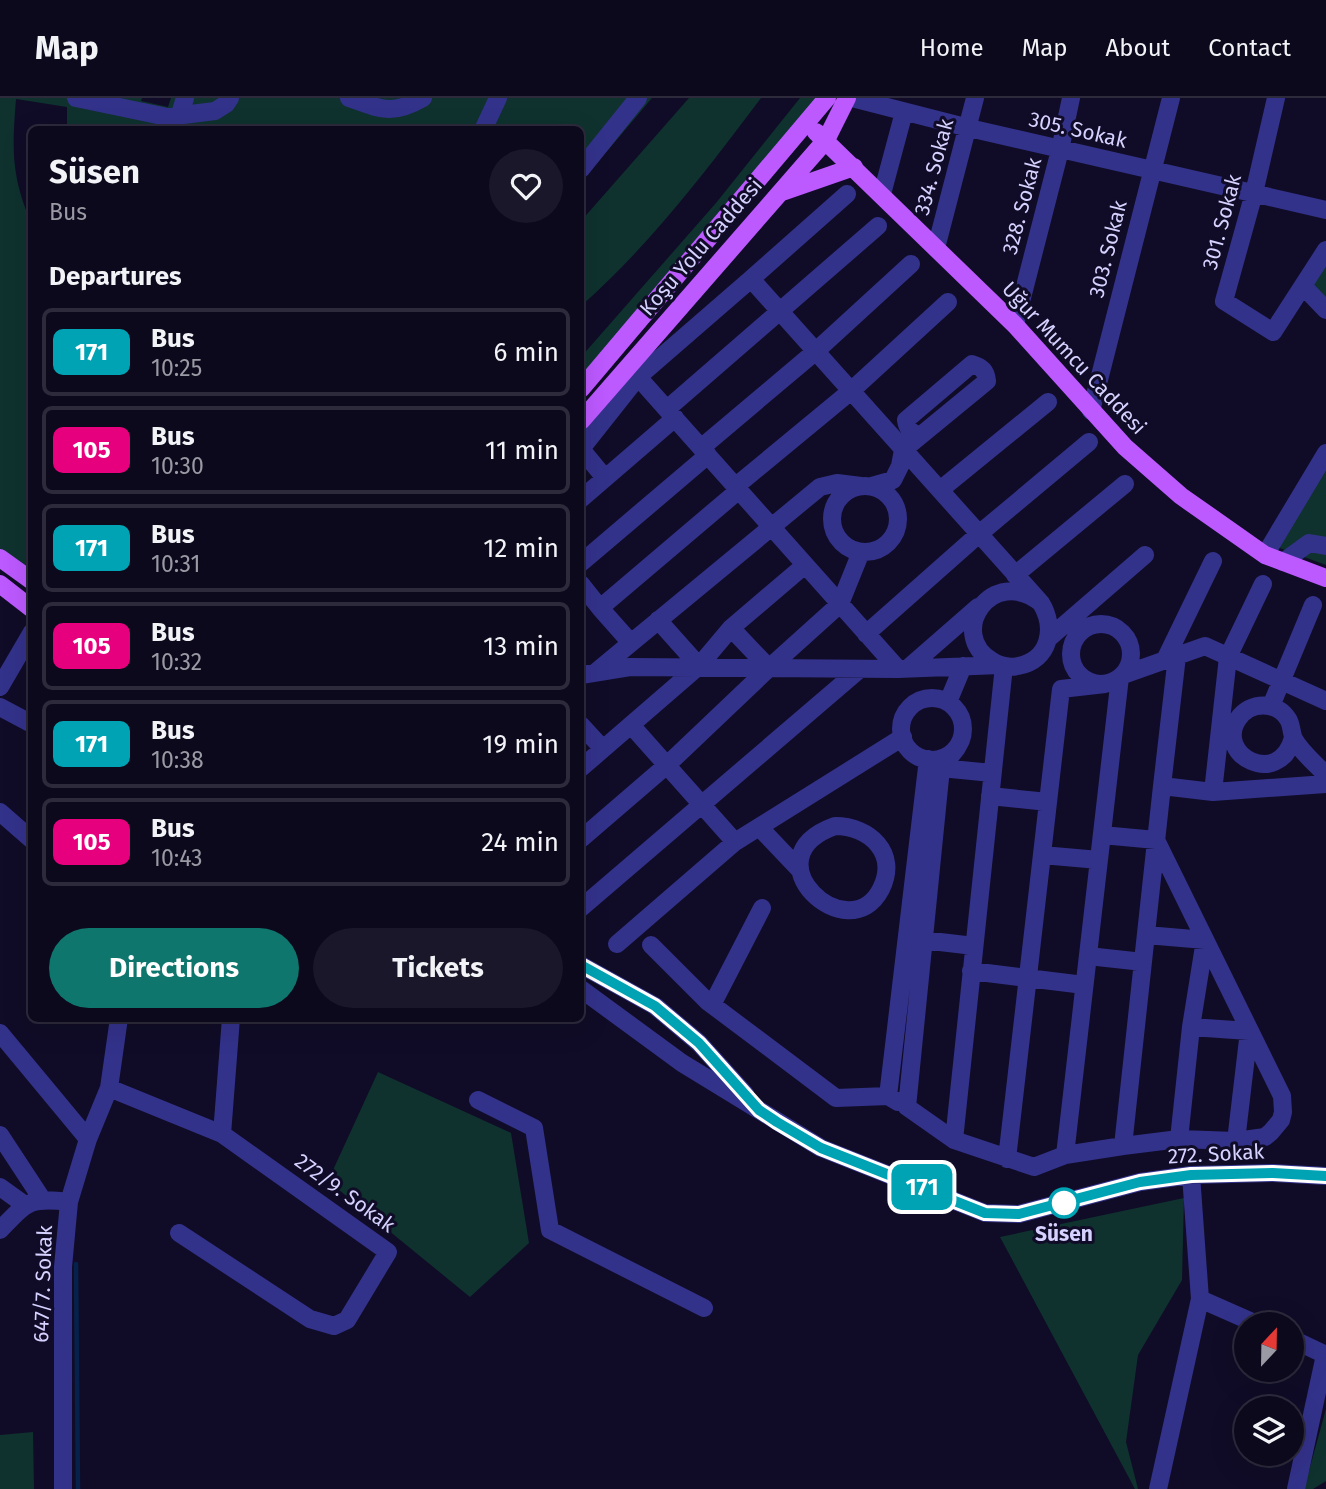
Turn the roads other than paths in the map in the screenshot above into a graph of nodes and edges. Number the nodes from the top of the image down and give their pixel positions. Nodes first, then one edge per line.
1 (76, 98) edge
2 (230, 98) edge
3 (348, 98) edge
4 (423, 98) edge
5 (498, 98) edge
6 (638, 98) edge
7 (829, 98) edge
8 (850, 98) edge
9 (975, 98) edge
10 (1071, 98) edge
11 (1171, 98) edge
12 (1276, 98) edge
13 (904, 112) junction
14 (182, 114) edge
15 (485, 126) edge
16 (969, 128) junction
17 (821, 136) junction
18 (793, 141) junction
19 (1060, 150) junction
20 (584, 165) edge
21 (854, 167) junction
22 (1152, 169) junction
23 (778, 193) junction
24 (1254, 193) junction
25 (847, 194) dead end
26 (882, 194) junction
27 (1326, 210) edge
28 (878, 226) dead end
29 (936, 248) junction
30 (1326, 250) edge
31 (911, 264) dead end
32 (751, 279) junction
33 (1303, 286) junction
34 (948, 302) dead end
35 (1326, 310) edge
36 (781, 313) junction
37 (1015, 324) junction
38 (816, 351) junction
39 (638, 377) junction
40 (584, 385) edge
41 (851, 391) junction
42 (1048, 402) dead end
43 (1091, 411) junction
44 (671, 414) junction
45 (584, 418) edge
46 (906, 420) junction
47 (889, 434) junction
48 (920, 436) junction
49 (1089, 442) dead end
50 (584, 445) edge
51 (904, 450) junction
52 (704, 451) junction
53 (584, 452) edge
54 (1326, 453) edge
55 (606, 478) junction
56 (1125, 484) dead end
57 (866, 486) junction
58 (737, 488) junction
59 (940, 490) junction
60 (584, 496) edge
61 (771, 526) junction
62 (979, 534) junction
63 (1326, 547) edge
64 (861, 552) junction
65 (1145, 555) dead end
66 (1265, 555) junction
67 (0, 558) edge
68 (584, 560) edge
69 (1213, 561) dead end
70 (1283, 562) junction
71 (805, 565) junction
72 (1016, 575) junction
73 (28, 578) edge
74 (1326, 578) edge
75 (0, 584) edge
76 (1263, 584) dead end
77 (584, 588) edge
78 (984, 602) junction
79 (1090, 602) junction
80 (1041, 603) junction
81 (840, 604) junction
82 (28, 605) edge
83 (1313, 605) dead end
84 (600, 608) junction
85 (658, 620) junction
86 (1112, 625) junction
87 (731, 628) junction
88 (866, 634) junction
89 (1049, 638) junction
90 (28, 639) edge
91 (631, 643) junction
92 (1071, 646) junction
93 (1228, 657) junction
94 (1171, 658) junction
95 (1036, 659) junction
96 (699, 666) junction
97 (963, 666) junction
98 (1002, 666) junction
99 (769, 668) junction
100 (860, 669) junction
101 (902, 669) junction
102 (588, 673) edge
103 (1116, 679) junction
104 (1281, 680) junction
105 (1, 684) edge
106 (1326, 701) edge
107 (948, 702) junction
108 (1270, 706) junction
109 (0, 707) edge
110 (28, 722) edge
111 (631, 725) junction
112 (1227, 727) junction
113 (584, 728) edge
114 (903, 737) junction
115 (1293, 738) junction
116 (603, 749) junction
117 (935, 764) junction
118 (584, 765) edge
119 (667, 765) junction
120 (992, 773) junction
121 (1326, 775) edge
122 (1326, 783) edge
123 (1162, 786) junction
124 (1213, 792) junction
125 (990, 796) junction
126 (1048, 802) junction
127 (702, 804) junction
128 (0, 812) edge
129 (759, 827) junction
130 (584, 835) edge
131 (1102, 835) junction
132 (28, 836) edge
133 (1156, 840) junction
134 (735, 842) junction
135 (1042, 855) junction
136 (1099, 860) junction
137 (799, 869) junction
138 (584, 905) edge
139 (762, 908) dead end
140 (1146, 935) junction
141 (923, 940) junction
142 (1205, 940) junction
143 (617, 944) dead end
144 (652, 945) dead end
145 (974, 946) junction
146 (1088, 956) junction
147 (1143, 962) junction
148 (584, 967) edge
149 (971, 971) junction
150 (1028, 978) junction
151 (1084, 985) junction
152 (584, 991) edge
153 (712, 1005) junction
154 (119, 1022) edge
155 (232, 1022) edge
156 (1191, 1027) junction
157 (1249, 1031) junction
158 (0, 1033) edge
159 (109, 1088) junction
160 (888, 1096) junction
161 (478, 1100) dead end
162 (907, 1107) junction
163 (759, 1110) junction
164 (222, 1134) junction
165 (0, 1135) edge
166 (88, 1139) junction
167 (1179, 1139) junction
168 (954, 1140) junction
169 (1236, 1141) junction
170 (1123, 1146) junction
171 (1065, 1154) junction
172 (1007, 1159) junction
173 (1191, 1175) junction
174 (1326, 1176) edge
175 (0, 1187) edge
176 (43, 1199) junction
177 (69, 1202) junction
178 (25, 1205) junction
179 (0, 1230) edge
180 (179, 1233) dead end
181 (1200, 1299) junction
182 (705, 1308) dead end
183 (1234, 1314) edge
184 (1304, 1345) edge
185 (1325, 1355) edge
186 (63, 1489) edge
187 (1158, 1489) edge
188 (1296, 1489) edge

1 - 14 street
2 - 14 street
3 - 4 street
5 - 15 street
6 - 20 street
7 - 17 main road
7 - 18 main road, Koşu Yolu Caddesi
8 - 13 street, 305. Sokak
8 - 17 main road, Koşu Yolu Caddesi
9 - 16 street, 334. Sokak
10 - 19 street, 328. Sokak
11 - 22 street, 303. Sokak
12 - 24 street, 301. Sokak
13 - 16 street, 305. Sokak
13 - 26 street
16 - 19 street, 305. Sokak
16 - 29 street, 334. Sokak
17 - 18 main road
17 - 21 main road, Uğur Mumcu Caddesi
17 - 23 main road, Koşu Yolu Caddesi
18 - 40 main road, Koşu Yolu Caddesi
19 - 22 street, 305. Sokak
19 - 37 street, 328. Sokak
21 - 23 main road
21 - 26 main road, Uğur Mumcu Caddesi
22 - 24 street, 305. Sokak
22 - 43 street, 303. Sokak
23 - 45 main road, Koşu Yolu Caddesi
24 - 27 street, 305. Sokak
24 - 33 street, 301. Sokak
25 - 32 street
26 - 29 main road, Uğur Mumcu Caddesi
28 - 36 street
29 - 37 main road, Uğur Mumcu Caddesi
30 - 33 street
31 - 38 street
32 - 36 street
32 - 39 street
33 - 35 street
34 - 41 street
36 - 38 street
36 - 44 street
37 - 43 main road, Uğur Mumcu Caddesi
38 - 41 street
38 - 52 street
39 - 44 street
39 - 50 street
41 - 47 street
41 - 58 street
42 - 59 street
43 - 66 main road, Uğur Mumcu Caddesi
44 - 52 street
44 - 55 street
46 - 47 street
46 - 48 street
46 - 48 street
47 - 51 street
48 - 51 street
49 - 62 street
51 - 57 street
51 - 59 street
52 - 58 street
52 - 68 street
53 - 55 street
54 - 66 street
55 - 60 street
56 - 72 street
57 - 61 street
57 - 64 street
57 - 64 street
58 - 61 street
58 - 84 street
59 - 62 street
61 - 71 street
61 - 85 street
62 - 72 street
62 - 88 street
63 - 70 street
64 - 81 street
65 - 79 street
66 - 70 main road, Uğur Mumcu Caddesi
67 - 73 main road
69 - 94 street
70 - 74 main road, Uğur Mumcu Caddesi
71 - 81 street
71 - 87 street
72 - 80 street
75 - 82 main road
76 - 93 street
77 - 84 street
78 - 80 street
78 - 98 street
78 - 101 street
79 - 86 street
79 - 89 street
80 - 89 street
81 - 88 street
81 - 99 street
83 - 104 street
84 - 91 street
85 - 91 street
85 - 96 street
86 - 92 street
86 - 103 street
87 - 96 street
87 - 99 street
88 - 101 street
89 - 95 street
90 - 105 street
91 - 102 street
92 - 95 street
92 - 103 street
93 - 94 street
93 - 104 street
93 - 112 street
94 - 103 street
94 - 123 street
95 - 98 street
96 - 99 street
96 - 102 street
96 - 111 street
97 - 98 street
97 - 101 street
97 - 107 street
98 - 120 street
99 - 100 street
99 - 119 street
100 - 101 street
100 - 127 street
103 - 126 street
103 - 131 street
104 - 106 street
104 - 108 street
107 - 114 street
107 - 117 street
108 - 112 street
108 - 115 street
109 - 110 street
111 - 116 street
111 - 119 street
112 - 115 street
112 - 124 street
113 - 116 street
114 - 117 street
114 - 129 street
115 - 121 street
116 - 118 street
117 - 120 street
117 - 141 street
117 - 160 street
119 - 127 street
119 - 130 street
120 - 125 street
122 - 124 street
123 - 124 street
123 - 133 street
125 - 126 street
125 - 145 street
126 - 135 street
127 - 134 street
127 - 138 street
128 - 132 street
129 - 134 street
129 - 137 street
131 - 133 street
131 - 136 street
133 - 140 street
133 - 142 street
134 - 143 street
135 - 136 street
135 - 150 street
136 - 146 street
137 - 137 street
139 - 153 street
140 - 142 street
140 - 147 street
141 - 145 street
141 - 162 street
142 - 156 street
142 - 157 street
144 - 153 street
145 - 149 street
146 - 147 street
146 - 151 street
147 - 170 street
148 - 163 street, 272. Sokak
149 - 150 street
149 - 168 street
150 - 151 street
150 - 172 street
151 - 171 street
152 - 163 street, 272. Sokak
153 - 160 street
154 - 159 street, 647/7. Sokak
155 - 164 street
156 - 157 street
156 - 167 street
157 - 169 street
157 - 169 street
158 - 166 street
159 - 164 street, 272/9. Sokak
159 - 166 street, 647/7. Sokak
160 - 162 street
161 - 182 street
162 - 168 street
163 - 173 street, 272. Sokak
164 - 180 street, 272/9. Sokak
165 - 176 street
166 - 177 street, 647/7. Sokak
167 - 169 street
167 - 170 street
168 - 172 street
170 - 171 street
171 - 172 street
173 - 174 street, 272. Sokak
173 - 181 street
175 - 178 street
176 - 177 street
176 - 178 street
177 - 186 street, 647/7. Sokak
178 - 179 street
181 - 183 street
181 - 187 street
184 - 185 street
185 - 188 street

